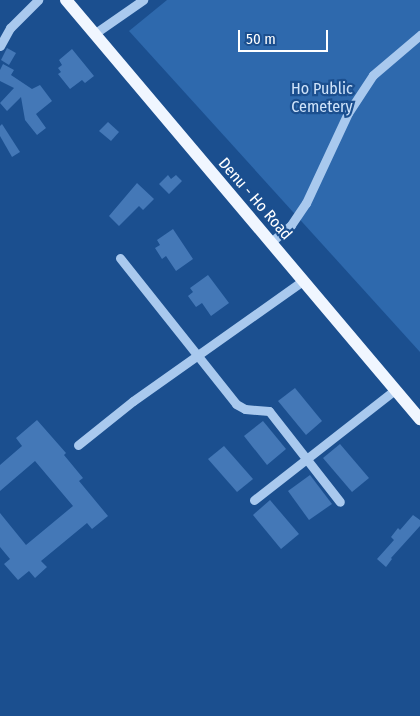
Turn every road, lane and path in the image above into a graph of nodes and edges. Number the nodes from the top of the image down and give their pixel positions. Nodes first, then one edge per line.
1 (38, 0) edge
2 (66, 0) edge
3 (143, 0) edge
4 (94, 34) junction
5 (420, 35) edge
6 (0, 46) edge
7 (271, 242) junction
8 (120, 258) dead end
9 (304, 280) junction
10 (199, 355) junction
11 (395, 390) junction
12 (420, 419) edge
13 (78, 445) dead end
14 (306, 458) junction
15 (254, 500) dead end
16 (340, 502) dead end

1 - 6 street
2 - 4 main road, Denu - Ho Road
3 - 4 street
4 - 7 main road, Denu - Ho Road
5 - 7 street
7 - 9 main road, Denu - Ho Road
8 - 10 street
9 - 10 street
9 - 11 main road, Denu - Ho Road
10 - 13 street
10 - 14 street
11 - 12 main road, Denu - Ho Road
11 - 14 street
14 - 15 street
14 - 16 street

